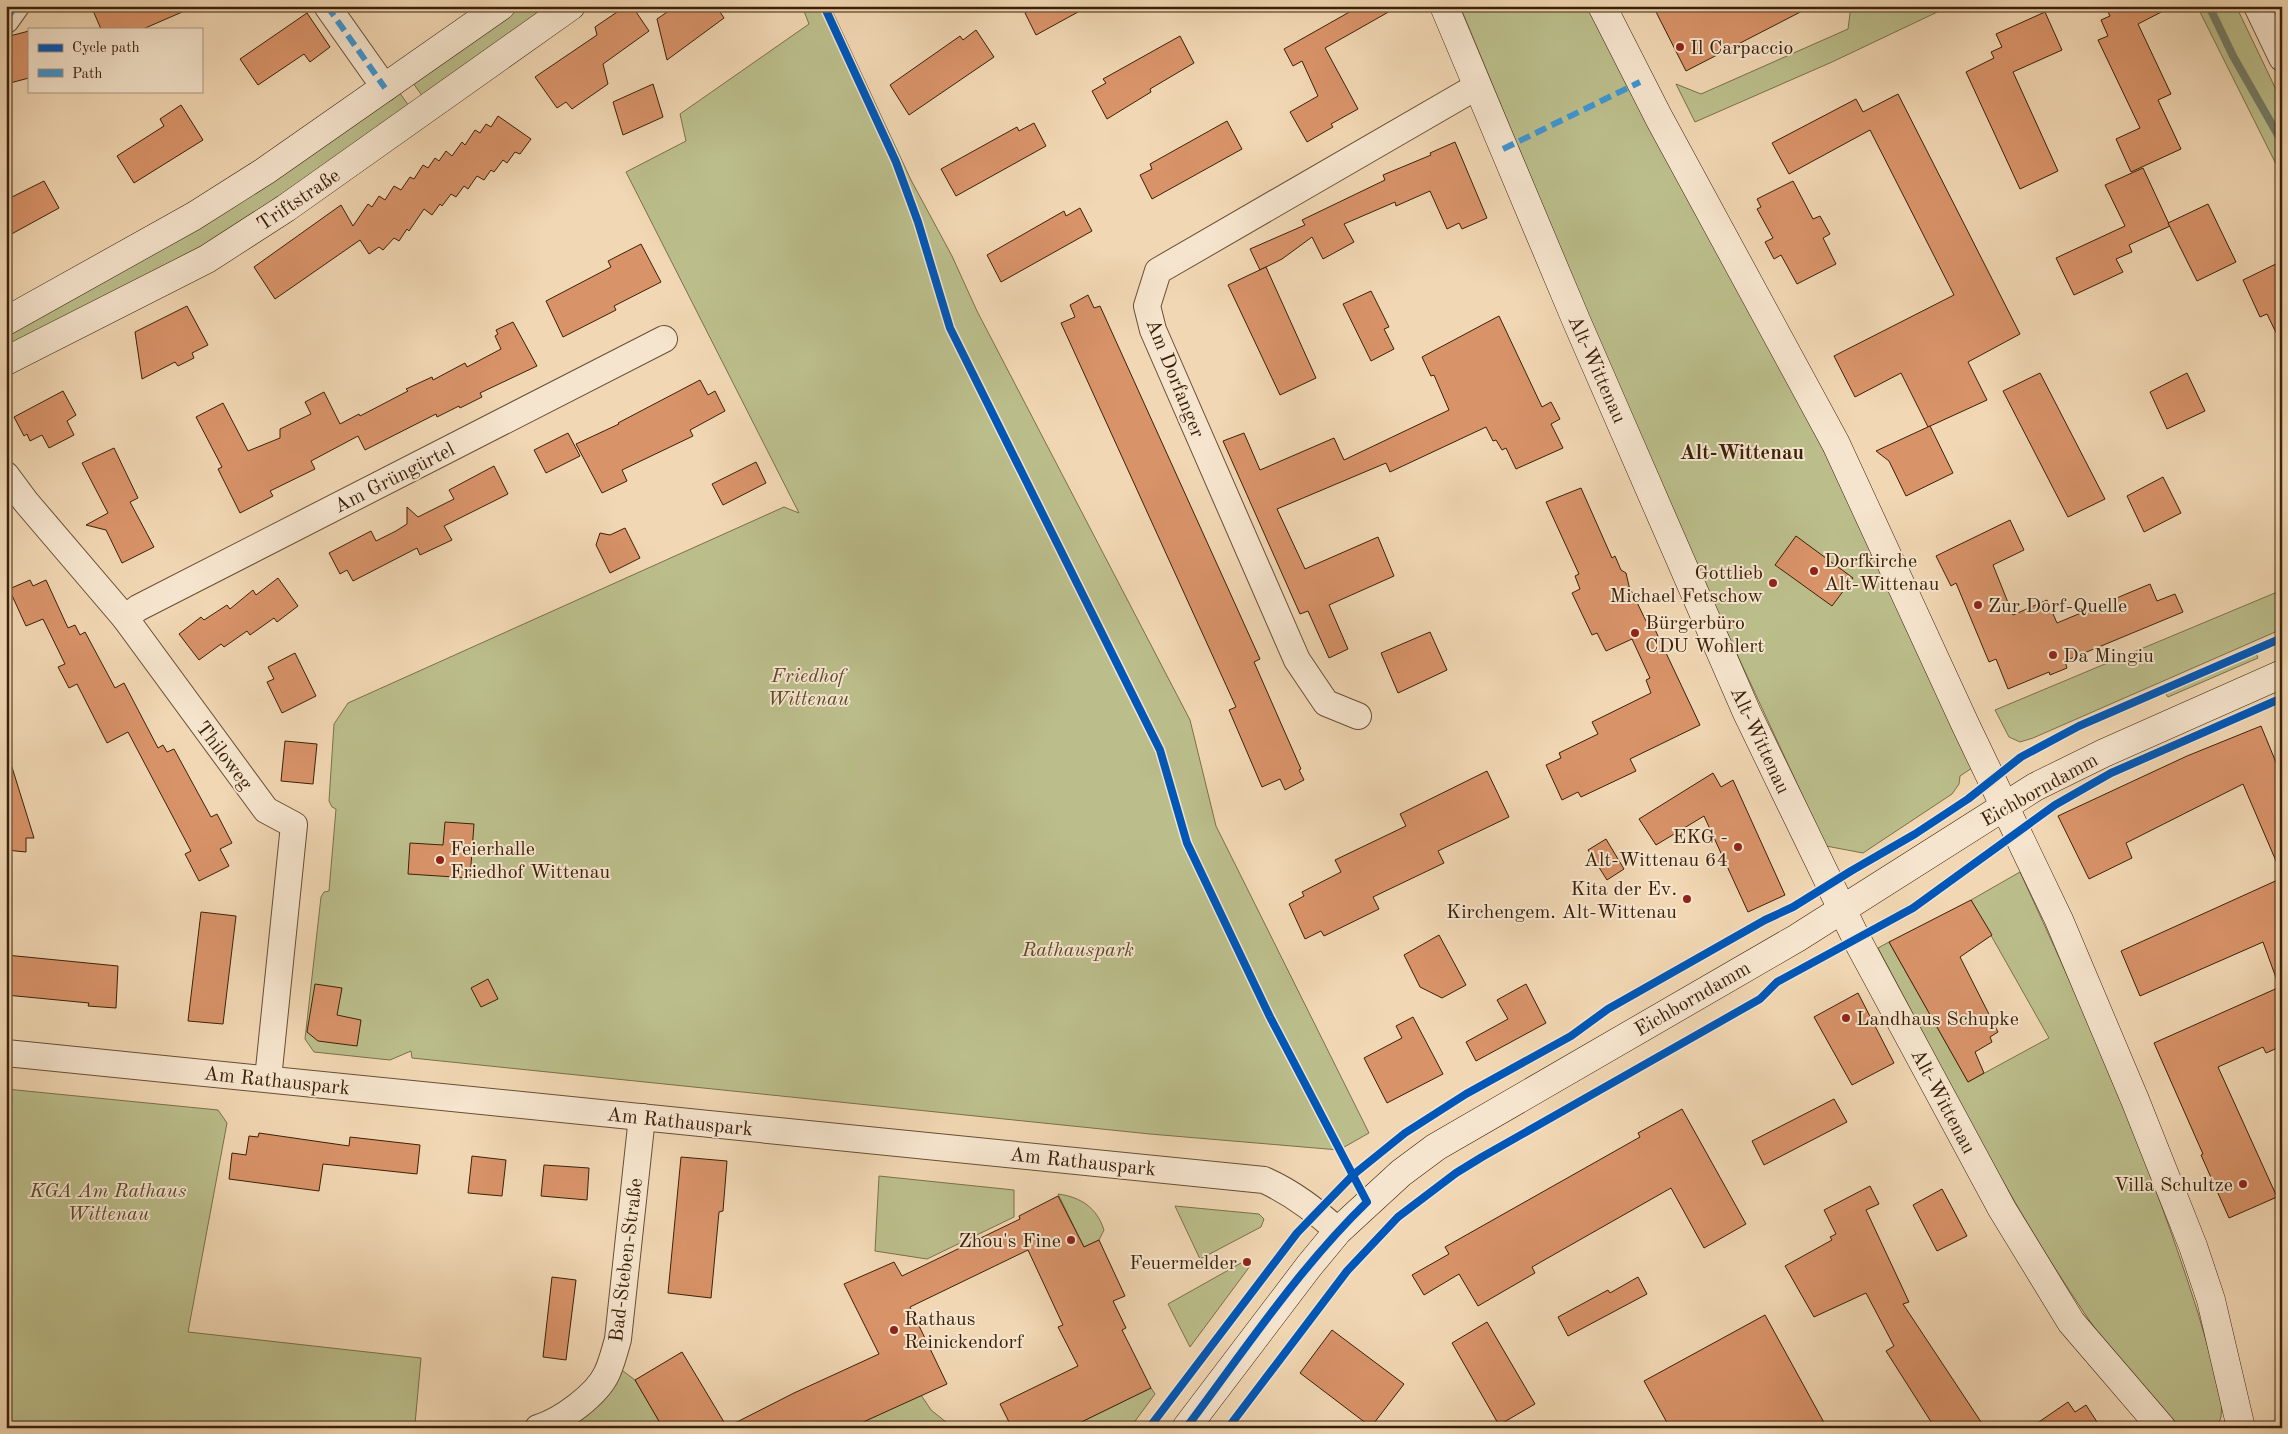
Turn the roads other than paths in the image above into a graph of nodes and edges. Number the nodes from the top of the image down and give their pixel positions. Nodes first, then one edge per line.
1 (16, 6) edge
2 (327, 6) edge
3 (501, 6) edge
4 (571, 6) edge
5 (1444, 6) edge
6 (1602, 6) edge
7 (2257, 6) edge
8 (6, 20) edge
9 (2282, 58) edge
10 (1476, 87) junction
11 (385, 88) junction
12 (6, 320) edge
13 (664, 339) dead end
14 (6, 361) edge
15 (6, 475) edge
16 (125, 618) junction
17 (2282, 674) edge
18 (1358, 716) dead end
19 (2003, 805) junction
20 (1842, 909) junction
21 (6, 1053) edge
22 (268, 1079) junction
23 (642, 1117) junction
24 (1338, 1231) junction
25 (538, 1428) edge
26 (1186, 1428) edge
27 (2162, 1428) edge
28 (2241, 1428) edge

1 - 8 street
2 - 11 street
3 - 11 main road, Triftstraße
4 - 14 main road, Triftstraße
5 - 10 main road, Alt-Wittenau
6 - 19 main road
7 - 9 street
10 - 18 street, Am Dorfanger
10 - 20 main road, Alt-Wittenau
11 - 12 main road, Triftstraße
13 - 16 street, Am Grüngürtel
15 - 16 street, Thiloweg
16 - 22 street, Thiloweg
17 - 19 main road, Eichborndamm
19 - 20 main road, Eichborndamm
19 - 28 main road
20 - 24 main road, Eichborndamm
20 - 27 main road, Alt-Wittenau
21 - 22 street, Am Rathauspark
22 - 23 street, Am Rathauspark
23 - 24 street, Am Rathauspark
23 - 25 street, Bad-Steben-Straße
24 - 26 main road, Eichborndamm

